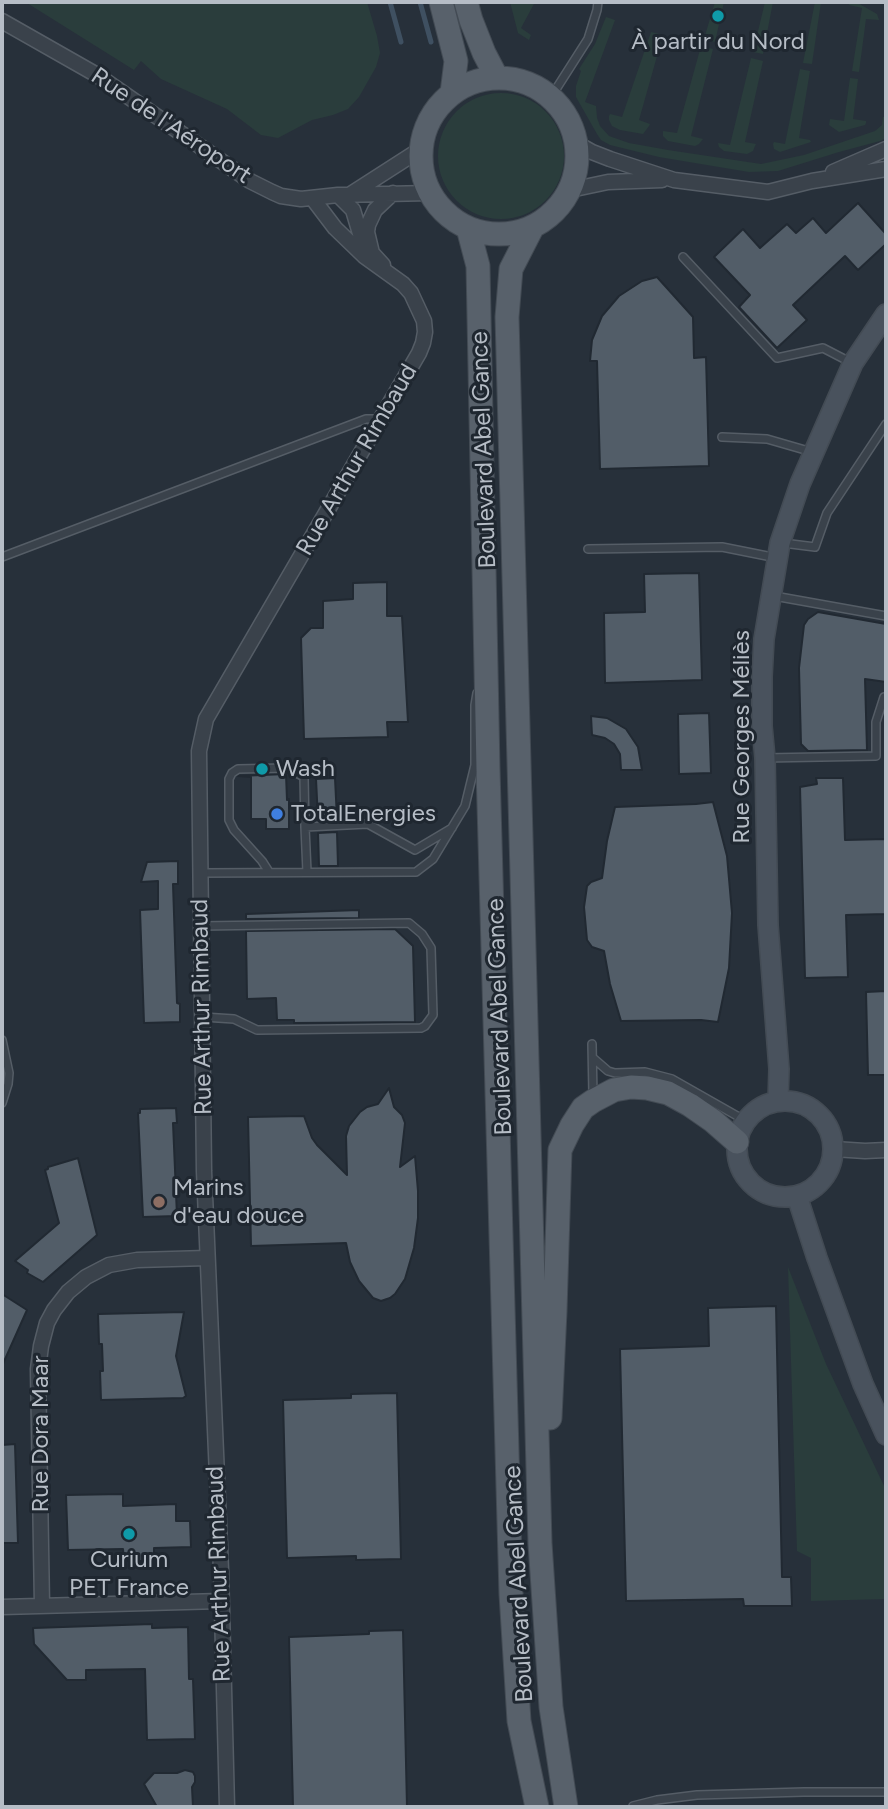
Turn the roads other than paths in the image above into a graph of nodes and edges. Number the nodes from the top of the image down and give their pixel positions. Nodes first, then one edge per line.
1 (441, 2) edge
2 (466, 2) edge
3 (598, 2) edge
4 (2, 21) edge
5 (497, 78) junction
6 (452, 93) junction
7 (551, 97) junction
8 (576, 143) junction
9 (421, 149) junction
10 (886, 149) edge
11 (886, 169) edge
12 (674, 180) junction
13 (812, 181) junction
14 (570, 190) junction
15 (393, 193) junction
16 (430, 193) junction
17 (344, 195) junction
18 (313, 199) junction
19 (468, 228) junction
20 (532, 228) junction
21 (372, 253) junction
22 (683, 257) dead end
23 (393, 276) junction
24 (886, 314) edge
25 (853, 363) junction
26 (381, 419) junction
27 (886, 424) edge
28 (722, 437) dead end
29 (813, 452) junction
30 (588, 549) dead end
31 (779, 551) junction
32 (2, 557) edge
33 (770, 595) junction
34 (886, 616) edge
35 (486, 637) junction
36 (884, 697) dead end
37 (765, 758) junction
38 (306, 827) junction
39 (453, 827) junction
40 (269, 872) junction
41 (307, 872) junction
42 (207, 873) junction
43 (201, 926) junction
44 (202, 1017) junction
45 (2, 1041) edge
46 (592, 1044) dead end
47 (593, 1058) junction
48 (593, 1101) junction
49 (778, 1101) junction
50 (2, 1103) edge
51 (746, 1121) junction
52 (737, 1142) junction
53 (834, 1149) junction
54 (886, 1150) edge
55 (797, 1196) junction
56 (207, 1258) junction
57 (886, 1435) edge
58 (540, 1543) junction
59 (221, 1601) junction
60 (42, 1606) junction
61 (2, 1607) edge
62 (886, 1792) edge
63 (633, 1806) edge
64 (227, 1807) edge
65 (537, 1807) edge
66 (566, 1807) edge

1 - 6 main road
2 - 5 main road
3 - 7 lane
4 - 18 street, Rue de l'Aéroport
5 - 6 main road
5 - 7 main road
6 - 9 main road
7 - 8 main road
8 - 12 street
8 - 14 main road
9 - 16 main road
9 - 17 street, Rue de l'Aéroport
10 - 13 street
11 - 13 street
12 - 13 street
12 - 14 street
14 - 20 main road
15 - 16 street, Rue de l'Aéroport
15 - 17 street, Rue de l'Aéroport
15 - 21 street
16 - 19 main road
17 - 18 street, Rue de l'Aéroport
17 - 21 street, Rue Arthur Rimbaud
18 - 23 street, Rue Arthur Rimbaud
19 - 20 main road
19 - 35 main road, Boulevard Abel Gance
20 - 58 main road, Boulevard Abel Gance
21 - 23 street, Rue Arthur Rimbaud
22 - 25 lane
23 - 26 street, Rue Arthur Rimbaud
24 - 25 street, Rue Georges Méliès
25 - 29 street, Rue Georges Méliès
26 - 32 lane
26 - 42 street, Rue Arthur Rimbaud
27 - 31 lane
28 - 29 lane
29 - 31 street, Rue Georges Méliès
30 - 31 lane
31 - 33 street, Rue Georges Méliès
33 - 34 lane
33 - 37 street, Rue Georges Méliès
35 - 39 lane
35 - 65 main road, Boulevard Abel Gance
36 - 37 lane
37 - 49 street, Rue Georges Méliès
38 - 39 lane
38 - 40 lane
38 - 41 lane
39 - 41 lane
40 - 41 lane
40 - 42 lane
42 - 43 street, Rue Arthur Rimbaud
43 - 44 street, Rue Arthur Rimbaud
43 - 44 lane
44 - 56 street, Rue Arthur Rimbaud
45 - 50 lane
46 - 47 lane
47 - 48 lane
47 - 51 lane
48 - 52 main road
48 - 58 main road
49 - 51 street
49 - 53 street
51 - 52 street
52 - 55 street
53 - 54 street
53 - 55 street
55 - 57 street
56 - 59 street, Rue Arthur Rimbaud
56 - 60 street, Rue Dora Maar
58 - 66 main road, Boulevard Abel Gance
59 - 60 street
59 - 64 street, Rue Arthur Rimbaud
60 - 61 street
62 - 63 lane

